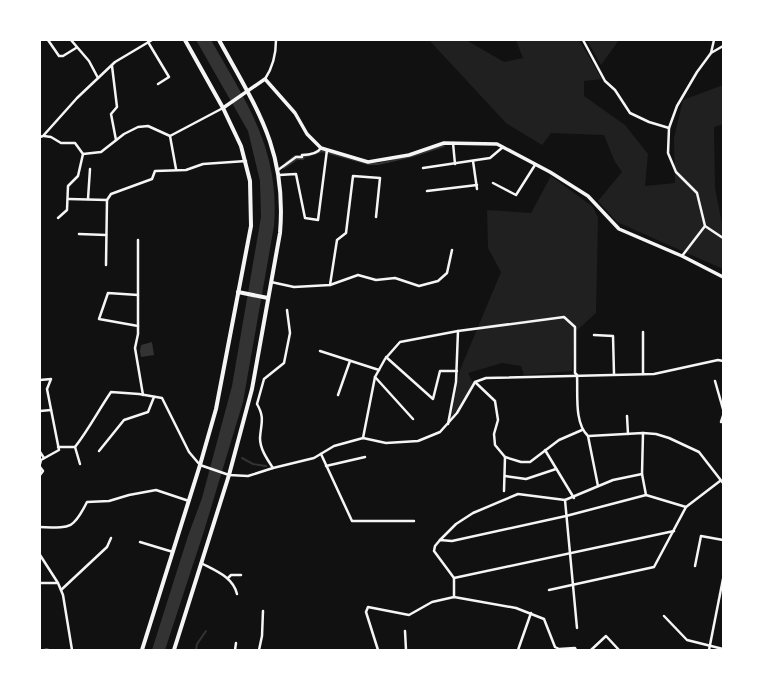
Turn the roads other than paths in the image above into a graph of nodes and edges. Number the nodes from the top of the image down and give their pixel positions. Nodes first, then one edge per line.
1 (48, 40) edge
2 (71, 40) edge
3 (152, 40) edge
4 (185, 40) edge
5 (219, 40) edge
6 (276, 40) edge
7 (583, 40) edge
8 (714, 40) edge
9 (148, 42) junction
10 (723, 46) edge
11 (76, 48) junction
12 (711, 53) junction
13 (112, 65) junction
14 (98, 78) junction
15 (265, 79) junction
16 (158, 84) dead end
17 (246, 93) junction
18 (226, 107) junction
19 (669, 128) junction
20 (42, 136) edge
21 (170, 136) junction
22 (116, 140) junction
23 (453, 143) junction
24 (503, 147) junction
25 (321, 148) junction
26 (327, 150) junction
27 (83, 154) junction
28 (246, 161) junction
29 (473, 161) junction
30 (455, 164) junction
31 (535, 165) junction
32 (90, 168) dead end
33 (423, 168) dead end
34 (176, 170) junction
35 (278, 170) junction
36 (278, 175) junction
37 (494, 183) dead end
38 (476, 185) junction
39 (477, 189) dead end
40 (426, 191) dead end
41 (69, 199) junction
42 (88, 199) junction
43 (107, 200) junction
44 (376, 217) dead end
45 (58, 218) dead end
46 (705, 226) junction
47 (79, 234) dead end
48 (106, 235) junction
49 (723, 238) edge
50 (138, 240) dead end
51 (452, 250) dead end
52 (682, 256) junction
53 (106, 265) dead end
54 (723, 277) edge
55 (270, 282) junction
56 (330, 285) junction
57 (238, 292) junction
58 (138, 295) junction
59 (268, 298) junction
60 (287, 310) dead end
61 (138, 326) junction
62 (458, 331) junction
63 (643, 332) dead end
64 (594, 335) dead end
65 (320, 351) dead end
66 (386, 357) junction
67 (350, 361) junction
68 (723, 361) edge
69 (379, 370) junction
70 (457, 371) junction
71 (614, 374) junction
72 (643, 374) junction
73 (577, 375) junction
74 (375, 377) junction
75 (40, 380) edge
76 (715, 380) dead end
77 (475, 382) junction
78 (143, 395) junction
79 (338, 395) dead end
80 (719, 395) junction
81 (723, 396) edge
82 (154, 397) junction
83 (723, 409) edge
84 (51, 410) junction
85 (40, 411) edge
86 (627, 416) dead end
87 (723, 416) edge
88 (413, 419) dead end
89 (721, 422) dead end
90 (448, 424) junction
91 (582, 430) junction
92 (628, 434) junction
93 (643, 434) junction
94 (588, 436) junction
95 (363, 438) junction
96 (58, 447) junction
97 (75, 447) junction
98 (546, 450) junction
99 (99, 451) dead end
100 (40, 452) edge
101 (320, 454) junction
102 (506, 457) junction
103 (44, 458) junction
104 (365, 458) dead end
105 (40, 464) edge
106 (80, 464) dead end
107 (200, 466) junction
108 (326, 466) junction
109 (40, 467) edge
110 (272, 468) junction
111 (556, 469) junction
112 (642, 474) junction
113 (40, 475) edge
114 (229, 475) junction
115 (505, 476) junction
116 (722, 482) edge
117 (598, 486) junction
118 (504, 491) dead end
119 (646, 495) junction
120 (574, 498) junction
121 (564, 500) junction
122 (189, 501) junction
123 (686, 507) junction
124 (566, 516) junction
125 (414, 521) dead end
126 (40, 526) edge
127 (674, 531) junction
128 (111, 538) dead end
129 (440, 540) junction
130 (723, 540) edge
131 (140, 542) dead end
132 (173, 552) junction
133 (569, 553) junction
134 (40, 555) edge
135 (201, 563) junction
136 (695, 566) dead end
137 (241, 575) dead end
138 (228, 578) junction
139 (454, 578) junction
140 (723, 579) edge
141 (40, 583) edge
142 (58, 583) junction
143 (572, 586) junction
144 (722, 587) edge
145 (61, 590) junction
146 (549, 590) dead end
147 (237, 594) dead end
148 (454, 597) junction
149 (263, 611) dead end
150 (531, 613) junction
151 (664, 616) dead end
152 (577, 628) dead end
153 (405, 631) dead end
154 (236, 643) dead end
155 (709, 648) edge
156 (723, 649) edge
157 (72, 650) edge
158 (142, 650) edge
159 (174, 650) edge
160 (235, 650) edge
161 (259, 650) edge
162 (378, 650) edge
163 (406, 650) edge
164 (518, 650) edge
165 (576, 650) edge
166 (591, 650) edge
167 (619, 650) edge

1 - 11 street
2 - 11 street
3 - 9 street
4 - 18 main road
5 - 17 main road
6 - 15 street
7 - 19 street
8 - 12 street
9 - 13 street
9 - 16 street
10 - 12 street
11 - 14 street
12 - 19 street
13 - 14 street
13 - 22 street
14 - 20 street
15 - 17 street
15 - 25 street
17 - 18 street
17 - 35 main road
18 - 21 street
18 - 28 main road
19 - 46 street
20 - 27 street
21 - 22 street
21 - 34 street
22 - 27 street
23 - 24 street
23 - 26 street
23 - 30 street
24 - 29 street
24 - 31 street
25 - 26 street
25 - 35 street
26 - 36 street
27 - 41 street
28 - 34 street
28 - 57 main road
29 - 30 street
29 - 38 street
30 - 33 street
31 - 37 street
31 - 52 street
32 - 42 street
34 - 43 street
35 - 36 main road
36 - 55 main road
38 - 39 street
38 - 40 street
41 - 42 street
41 - 45 street
42 - 43 street
43 - 48 street
44 - 56 street
46 - 49 street
46 - 52 street
47 - 48 street
48 - 53 street
50 - 58 street
51 - 56 street
52 - 54 street
55 - 56 street
55 - 59 main road
57 - 59 main road
57 - 107 main road
58 - 61 street
58 - 61 street
59 - 114 main road
60 - 110 street
61 - 78 street
62 - 66 street
62 - 70 street
62 - 73 street
63 - 72 street
64 - 71 street
65 - 67 street
66 - 69 street
66 - 70 street
67 - 69 street
67 - 79 street
68 - 72 street
69 - 74 street
70 - 90 street
71 - 72 street
71 - 73 street
73 - 77 street
73 - 91 street
74 - 88 street
74 - 95 street
75 - 84 street
76 - 80 street
77 - 90 street
77 - 102 street
78 - 82 street
78 - 97 street
80 - 81 street
80 - 83 street
82 - 99 street
82 - 107 street
84 - 85 street
84 - 96 street
86 - 92 street
87 - 89 street
90 - 95 street
91 - 94 street
91 - 98 street
92 - 93 street
92 - 94 street
93 - 112 street
93 - 116 street
94 - 117 street
95 - 101 street
96 - 97 street
96 - 103 street
97 - 106 street
98 - 102 street
98 - 111 street
100 - 103 street
101 - 108 street
101 - 110 street
102 - 115 street
103 - 105 street
104 - 108 street
107 - 114 street
107 - 122 main road
108 - 125 street
109 - 113 street
110 - 114 street
111 - 115 street
111 - 120 street
112 - 117 street
112 - 119 street
114 - 135 main road
115 - 118 street
116 - 123 street
117 - 120 street
119 - 123 street
119 - 124 street
120 - 121 street
121 - 124 street
121 - 129 street
122 - 126 street
122 - 132 main road
123 - 127 street
124 - 129 street
124 - 133 street
127 - 133 street
127 - 143 street
128 - 145 street
129 - 139 street
130 - 136 street
131 - 132 street
132 - 158 main road
133 - 139 street
133 - 143 street
134 - 142 street
135 - 138 street
135 - 159 main road
137 - 138 street
138 - 147 street
139 - 148 street
140 - 144 street
141 - 142 street
142 - 145 street
143 - 146 street
143 - 152 street
144 - 155 street
145 - 157 street
148 - 150 street
148 - 162 street
149 - 161 street
150 - 164 street
150 - 165 street
151 - 155 street
153 - 163 street
154 - 160 street
155 - 156 street
166 - 167 street

